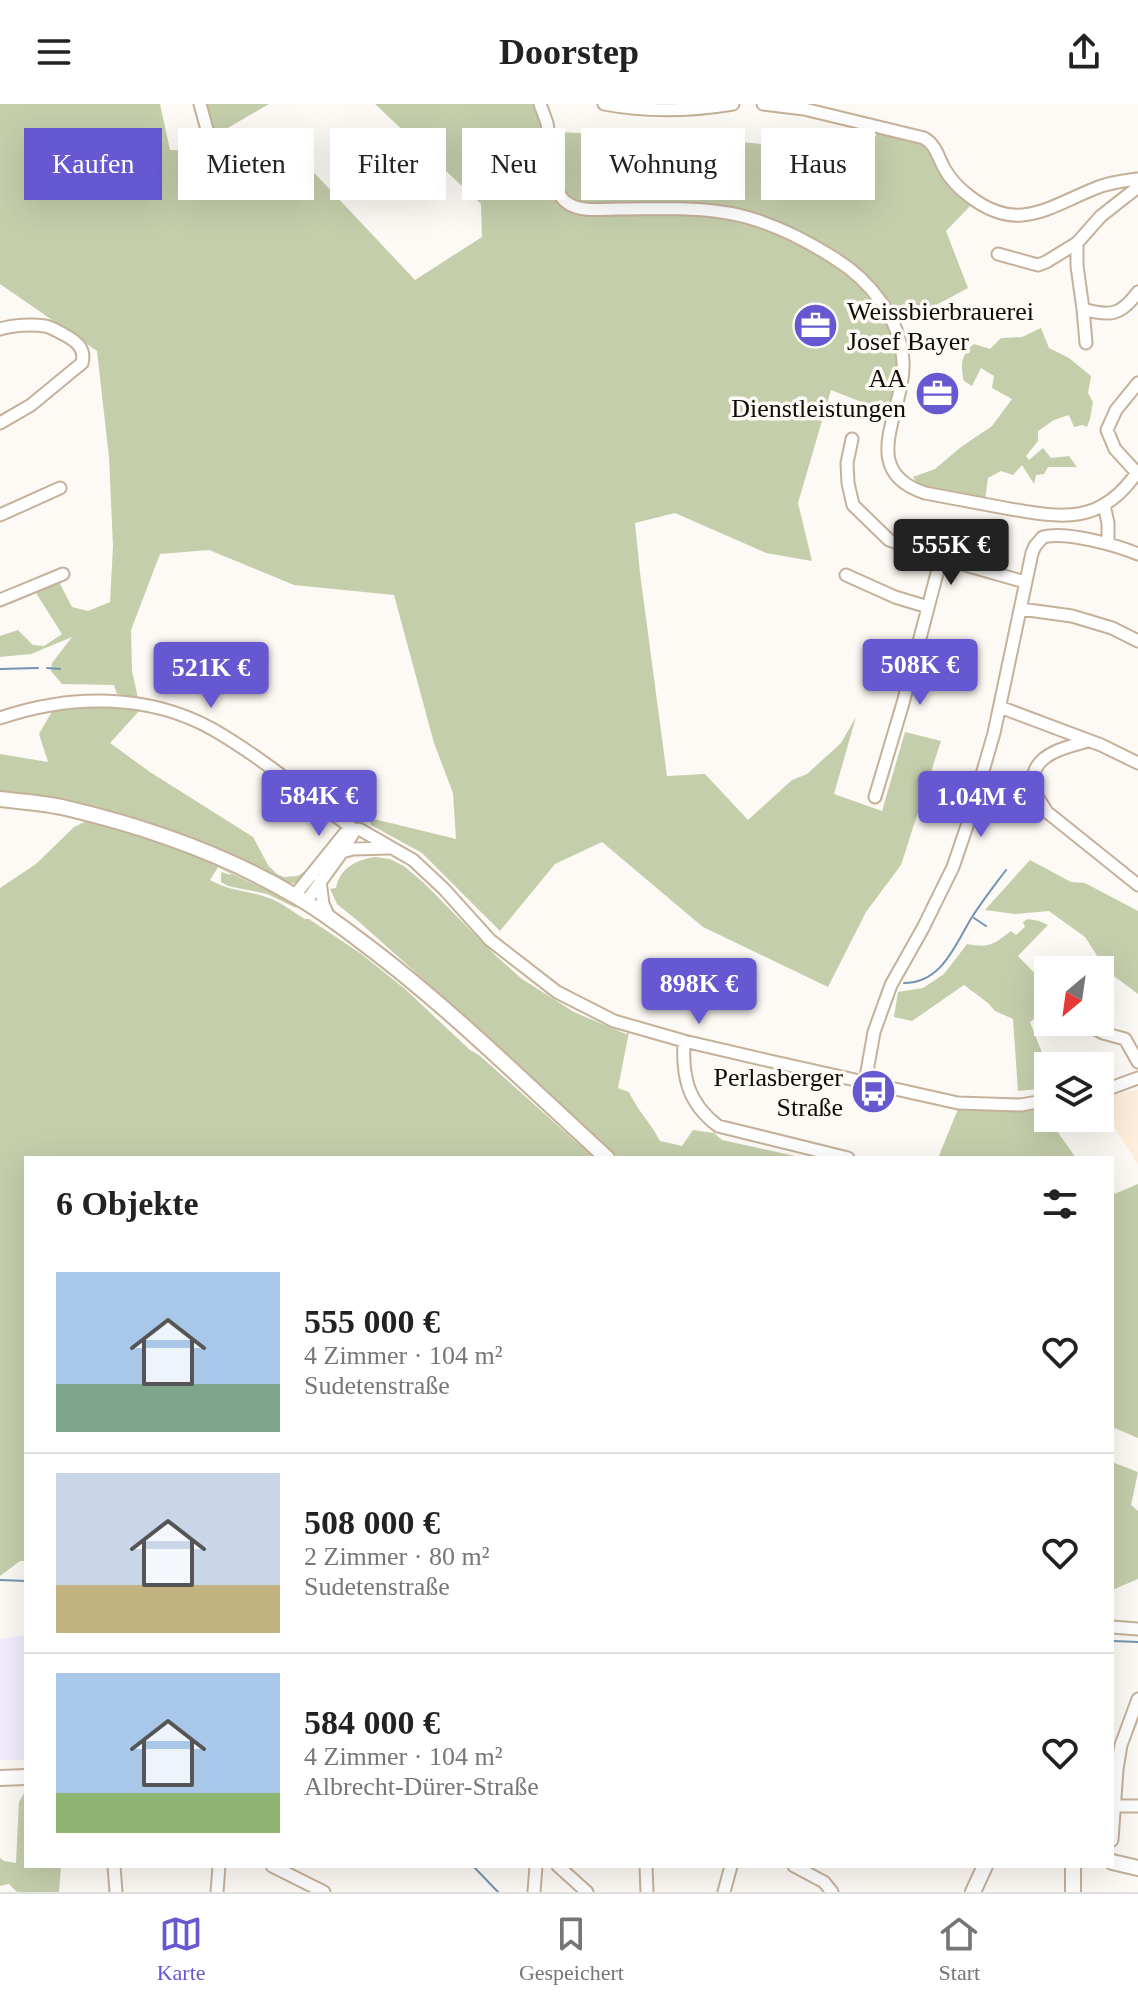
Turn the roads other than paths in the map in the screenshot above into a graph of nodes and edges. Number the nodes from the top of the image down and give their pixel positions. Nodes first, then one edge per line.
1 (200, 104) edge
2 (540, 104) edge
3 (604, 104) edge
4 (733, 104) edge
5 (763, 104) edge
6 (207, 128) edge
7 (1138, 179) edge
8 (1138, 187) edge
9 (1077, 243) junction
10 (998, 254) dead end
11 (1138, 292) edge
12 (1083, 309) junction
13 (0, 329) edge
14 (1086, 343) dead end
15 (1138, 383) edge
16 (0, 423) edge
17 (852, 439) dead end
18 (1138, 472) edge
19 (60, 488) dead end
20 (1104, 505) junction
21 (0, 515) edge
22 (1108, 543) junction
23 (1138, 554) edge
24 (941, 558) junction
25 (63, 574) dead end
26 (846, 575) dead end
27 (1025, 582) junction
28 (0, 600) edge
29 (928, 607) junction
30 (1021, 609) junction
31 (1138, 641) edge
32 (1000, 707) junction
33 (0, 718) edge
34 (1088, 741) junction
35 (1138, 763) edge
36 (875, 797) dead end
37 (0, 799) edge
38 (355, 830) junction
39 (392, 848) junction
40 (342, 852) junction
41 (320, 881) junction
42 (1138, 885) edge
43 (301, 899) junction
44 (329, 918) junction
45 (1114, 1036) edge
46 (684, 1041) junction
47 (1138, 1062) edge
48 (1138, 1078) edge
49 (865, 1083) junction
50 (1114, 1087) edge
51 (1034, 1103) edge
52 (605, 1156) edge
53 (840, 1156) edge
54 (1114, 1627) edge
55 (1138, 1629) edge
56 (1138, 1699) edge
57 (24, 1777) edge
58 (0, 1778) edge
59 (1115, 1806) junction
60 (1138, 1806) edge
61 (1114, 1817) edge
62 (1114, 1862) edge
63 (114, 1868) edge
64 (219, 1868) edge
65 (276, 1868) edge
66 (536, 1868) edge
67 (560, 1868) edge
68 (646, 1868) edge
69 (730, 1868) edge
70 (798, 1868) edge
71 (981, 1868) edge
72 (993, 1868) edge
73 (1073, 1868) edge
74 (1138, 1868) edge
75 (975, 1889) edge
76 (1073, 1889) edge
77 (116, 1892) edge
78 (217, 1892) edge
79 (324, 1892) edge
80 (534, 1892) edge
81 (587, 1892) edge
82 (647, 1892) edge
83 (724, 1892) edge
84 (832, 1892) edge

1 - 6 street
2 - 20 street
3 - 4 street
5 - 7 street
8 - 9 street
9 - 10 street
9 - 12 street
11 - 12 street
12 - 14 street
13 - 16 street
15 - 18 street
17 - 24 street
18 - 20 street
19 - 21 street
20 - 22 street
22 - 23 street
22 - 27 street
24 - 27 street
24 - 29 street
25 - 28 street
26 - 29 street
27 - 30 street
29 - 36 street
30 - 31 street
30 - 32 street
32 - 34 street
32 - 49 street
33 - 38 street
34 - 35 street
34 - 42 street
37 - 43 main road
38 - 39 street
38 - 40 street
38 - 43 street
39 - 40 street
39 - 46 street
40 - 41 street
41 - 43 street
41 - 44 street
43 - 44 main road
44 - 52 main road
45 - 47 street
46 - 49 street
46 - 53 street
48 - 50 street
49 - 51 street
54 - 55 street
56 - 59 street
57 - 58 main road
59 - 60 street
59 - 61 street
62 - 74 main road
63 - 77 street
64 - 78 street
65 - 79 street
66 - 80 street
67 - 81 street
68 - 82 street
69 - 83 street
70 - 84 street
71 - 75 main road
72 - 75 main road
73 - 76 main road

